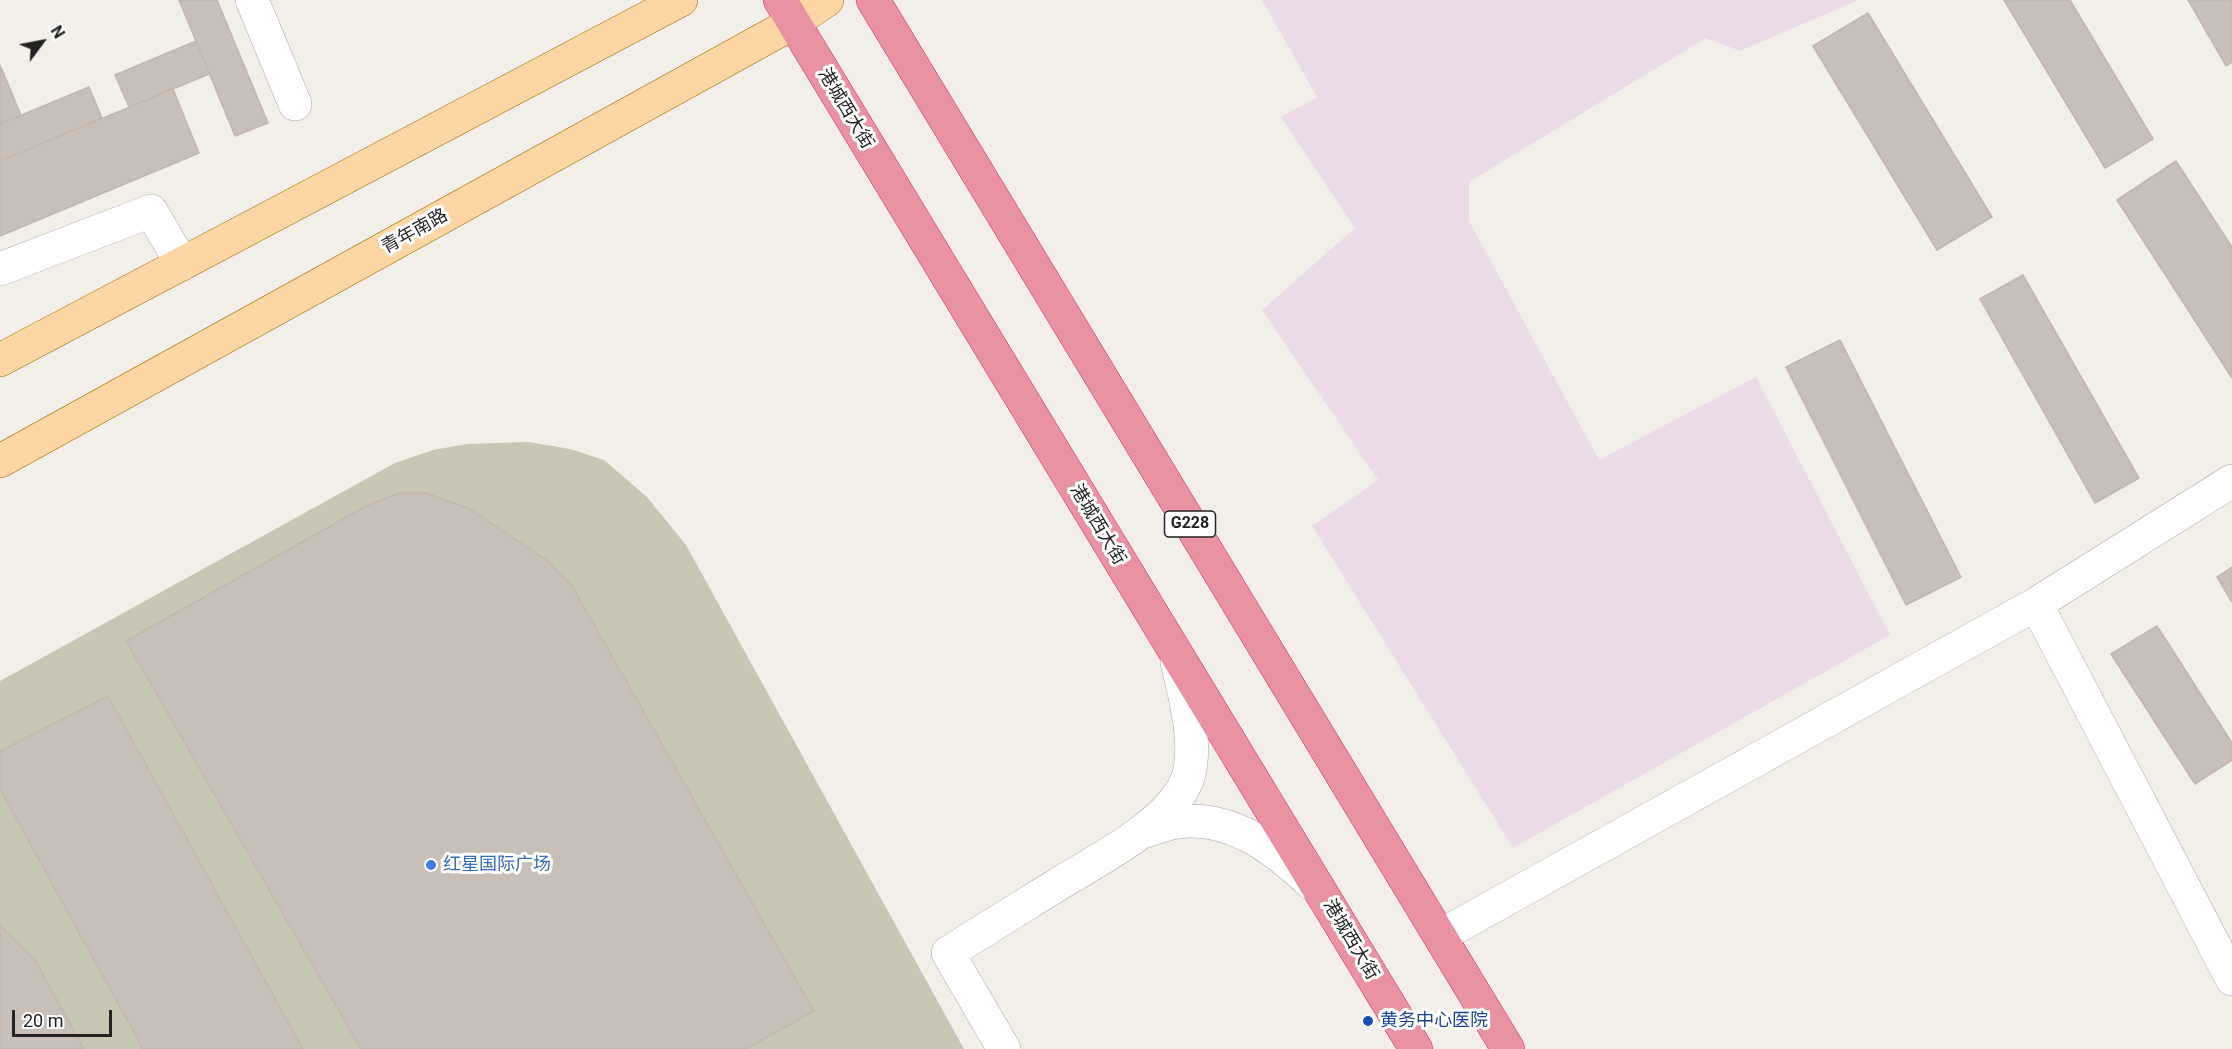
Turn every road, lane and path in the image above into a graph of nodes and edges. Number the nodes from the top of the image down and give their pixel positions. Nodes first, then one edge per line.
1 (252, 0) edge
2 (681, 0) edge
3 (827, 0) edge
4 (873, 0) edge
5 (786, 11) edge
6 (295, 104) dead end
7 (182, 264) junction
8 (0, 269) edge
9 (0, 360) edge
10 (0, 461) edge
11 (2232, 481) edge
12 (2036, 604) junction
13 (1174, 651) junction
14 (1141, 832) junction
15 (1321, 893) junction
16 (1440, 936) junction
17 (2232, 979) edge
18 (1004, 1049) edge
19 (1416, 1049) edge
20 (1508, 1049) edge

1 - 6 street
2 - 7 main road
3 - 5 main road, 青年南路
4 - 16 highway, G228
5 - 10 main road, 青年南路
5 - 13 highway, 港城西大街
7 - 8 street
7 - 9 main road
11 - 12 street
12 - 16 street
12 - 17 street
13 - 14 street
13 - 15 highway, 港城西大街
14 - 15 street
14 - 18 street
15 - 19 highway, 港城西大街
16 - 20 highway, G228

